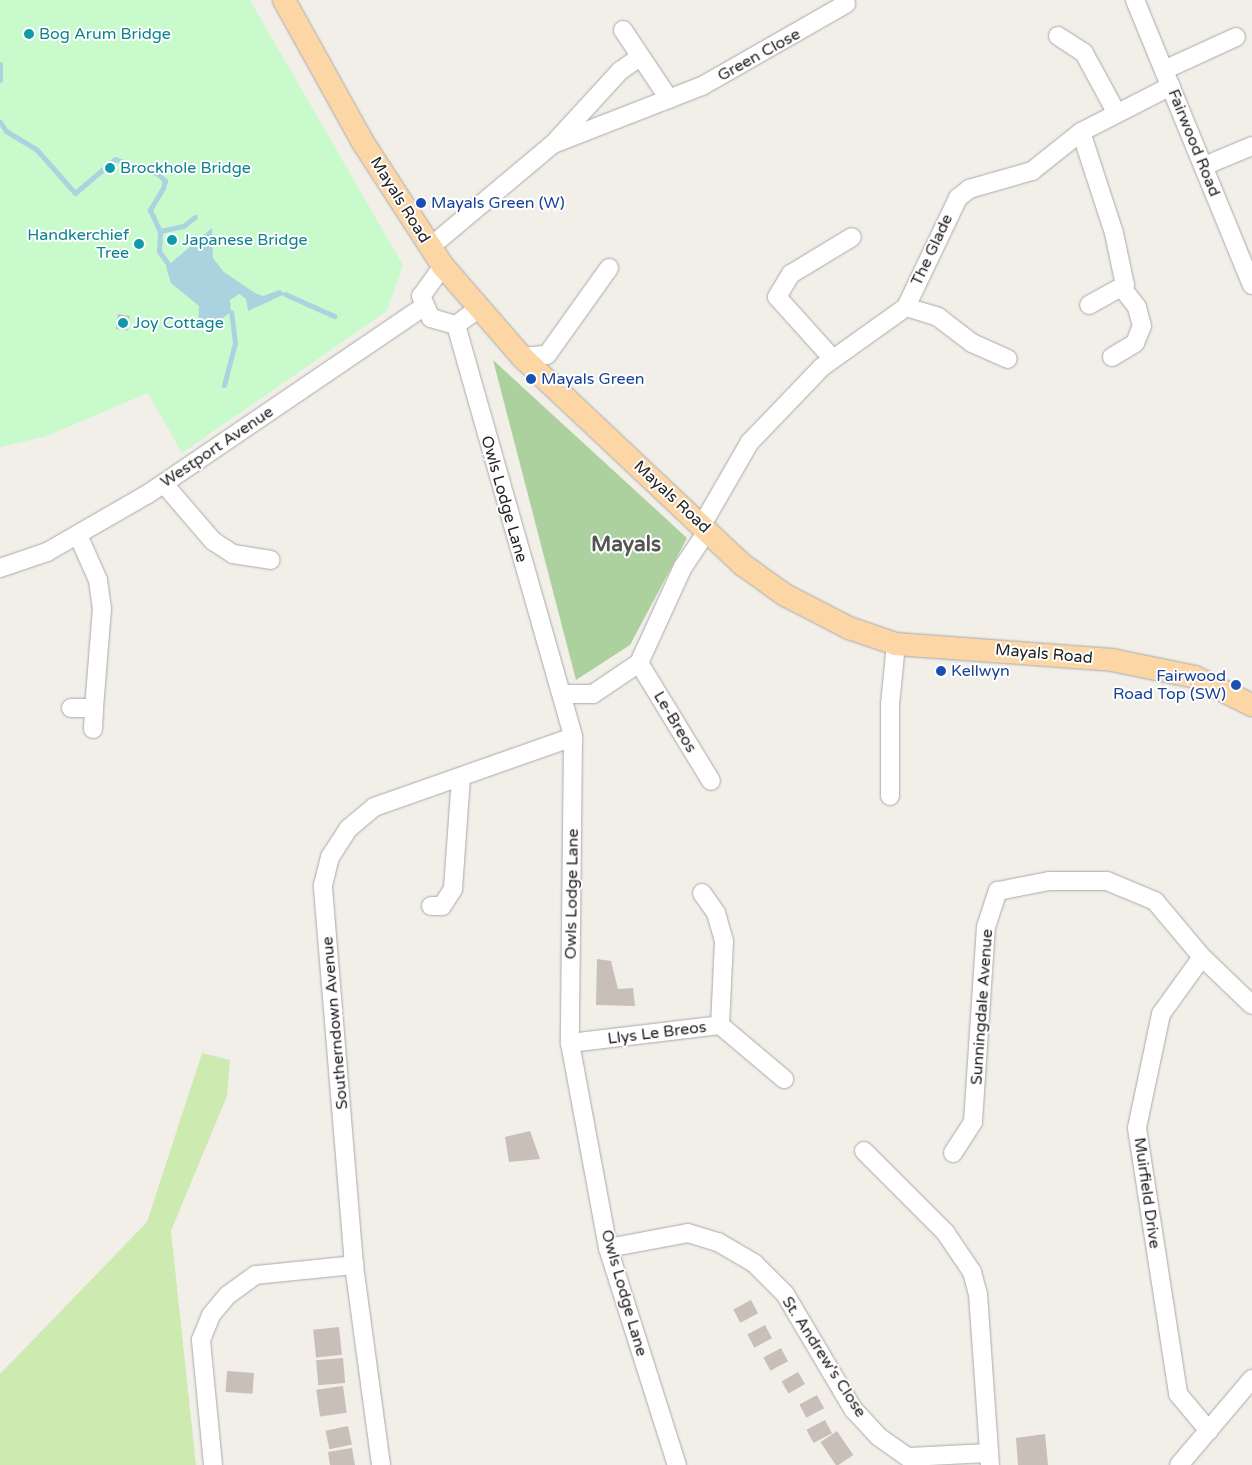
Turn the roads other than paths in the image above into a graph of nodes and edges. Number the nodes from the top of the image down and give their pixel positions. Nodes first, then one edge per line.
1 (1135, 0) edge
2 (287, 1) edge
3 (846, 4) dead end
4 (623, 30) dead end
5 (1058, 36) dead end
6 (1236, 37) dead end
7 (640, 57) junction
8 (1168, 78) junction
9 (670, 99) junction
10 (1116, 112) junction
11 (1081, 132) junction
12 (553, 144) junction
13 (1252, 146) edge
14 (1204, 166) junction
15 (852, 237) dead end
16 (430, 248) junction
17 (443, 266) junction
18 (608, 268) dead end
19 (1252, 285) edge
20 (1122, 288) junction
21 (1089, 305) dead end
22 (423, 307) junction
23 (906, 307) junction
24 (478, 309) junction
25 (456, 325) junction
26 (522, 357) junction
27 (1112, 357) dead end
28 (832, 358) junction
29 (1008, 359) dead end
30 (164, 484) junction
31 (705, 527) junction
32 (78, 535) junction
33 (270, 560) dead end
34 (0, 568) edge
35 (896, 644) junction
36 (639, 663) junction
37 (564, 694) junction
38 (1252, 705) edge
39 (72, 708) dead end
40 (94, 708) junction
41 (92, 729) dead end
42 (573, 737) junction
43 (461, 777) junction
44 (710, 781) dead end
45 (890, 796) dead end
46 (702, 893) dead end
47 (431, 906) dead end
48 (1202, 957) junction
49 (1252, 1005) edge
50 (720, 1026) junction
51 (570, 1043) junction
52 (784, 1079) dead end
53 (864, 1152) dead end
54 (953, 1153) dead end
55 (608, 1248) junction
56 (354, 1265) junction
57 (1252, 1379) edge
58 (1208, 1431) junction
59 (989, 1459) edge
60 (213, 1465) edge
61 (380, 1465) edge
62 (677, 1465) edge
63 (1179, 1465) edge

1 - 8 street, Fairwood Road
2 - 16 main road, Mayals Road
3 - 9 street, Green Close
4 - 7 street
5 - 10 street
6 - 8 street, The Glade
7 - 9 street
7 - 12 street, Green Close
8 - 10 street, The Glade
8 - 14 street, Fairwood Road
9 - 12 street, Green Close
10 - 11 street, The Glade
11 - 20 street
11 - 23 street, The Glade
12 - 16 street, Green Close
13 - 14 street
14 - 19 street, Fairwood Road
15 - 28 street
16 - 17 main road, Mayals Road
17 - 22 street
17 - 24 main road, Mayals Road
18 - 26 street
20 - 21 street
20 - 27 street
22 - 25 street
22 - 30 street, Westport Avenue
23 - 28 street, The Glade
23 - 29 street
24 - 25 street
24 - 26 main road, Mayals Road
25 - 37 street, Owls Lodge Lane
26 - 31 main road, Mayals Road
28 - 31 street
30 - 32 street, Westport Avenue
30 - 33 street
31 - 35 main road, Mayals Road
31 - 36 street
32 - 34 street, Westport Avenue
32 - 40 street
35 - 38 main road, Mayals Road
35 - 45 street
36 - 37 street
36 - 44 street, Le-Breos
37 - 42 street, Owls Lodge Lane
39 - 40 street
40 - 41 street
42 - 43 street, Southerndown Avenue
42 - 51 street, Owls Lodge Lane
43 - 47 street
43 - 56 street, Southerndown Avenue
46 - 50 street
48 - 49 street, Sunningdale Avenue
48 - 54 street, Sunningdale Avenue
48 - 58 street, Muirfield Drive
50 - 51 street, Llys Le Breos
50 - 52 street, Llys Le Breos
51 - 55 street, Owls Lodge Lane
53 - 59 street, St. Andrew's Close
55 - 59 street, St. Andrew's Close
55 - 62 street, Owls Lodge Lane
56 - 60 street
56 - 61 street, Southerndown Avenue
57 - 58 street
58 - 63 street

